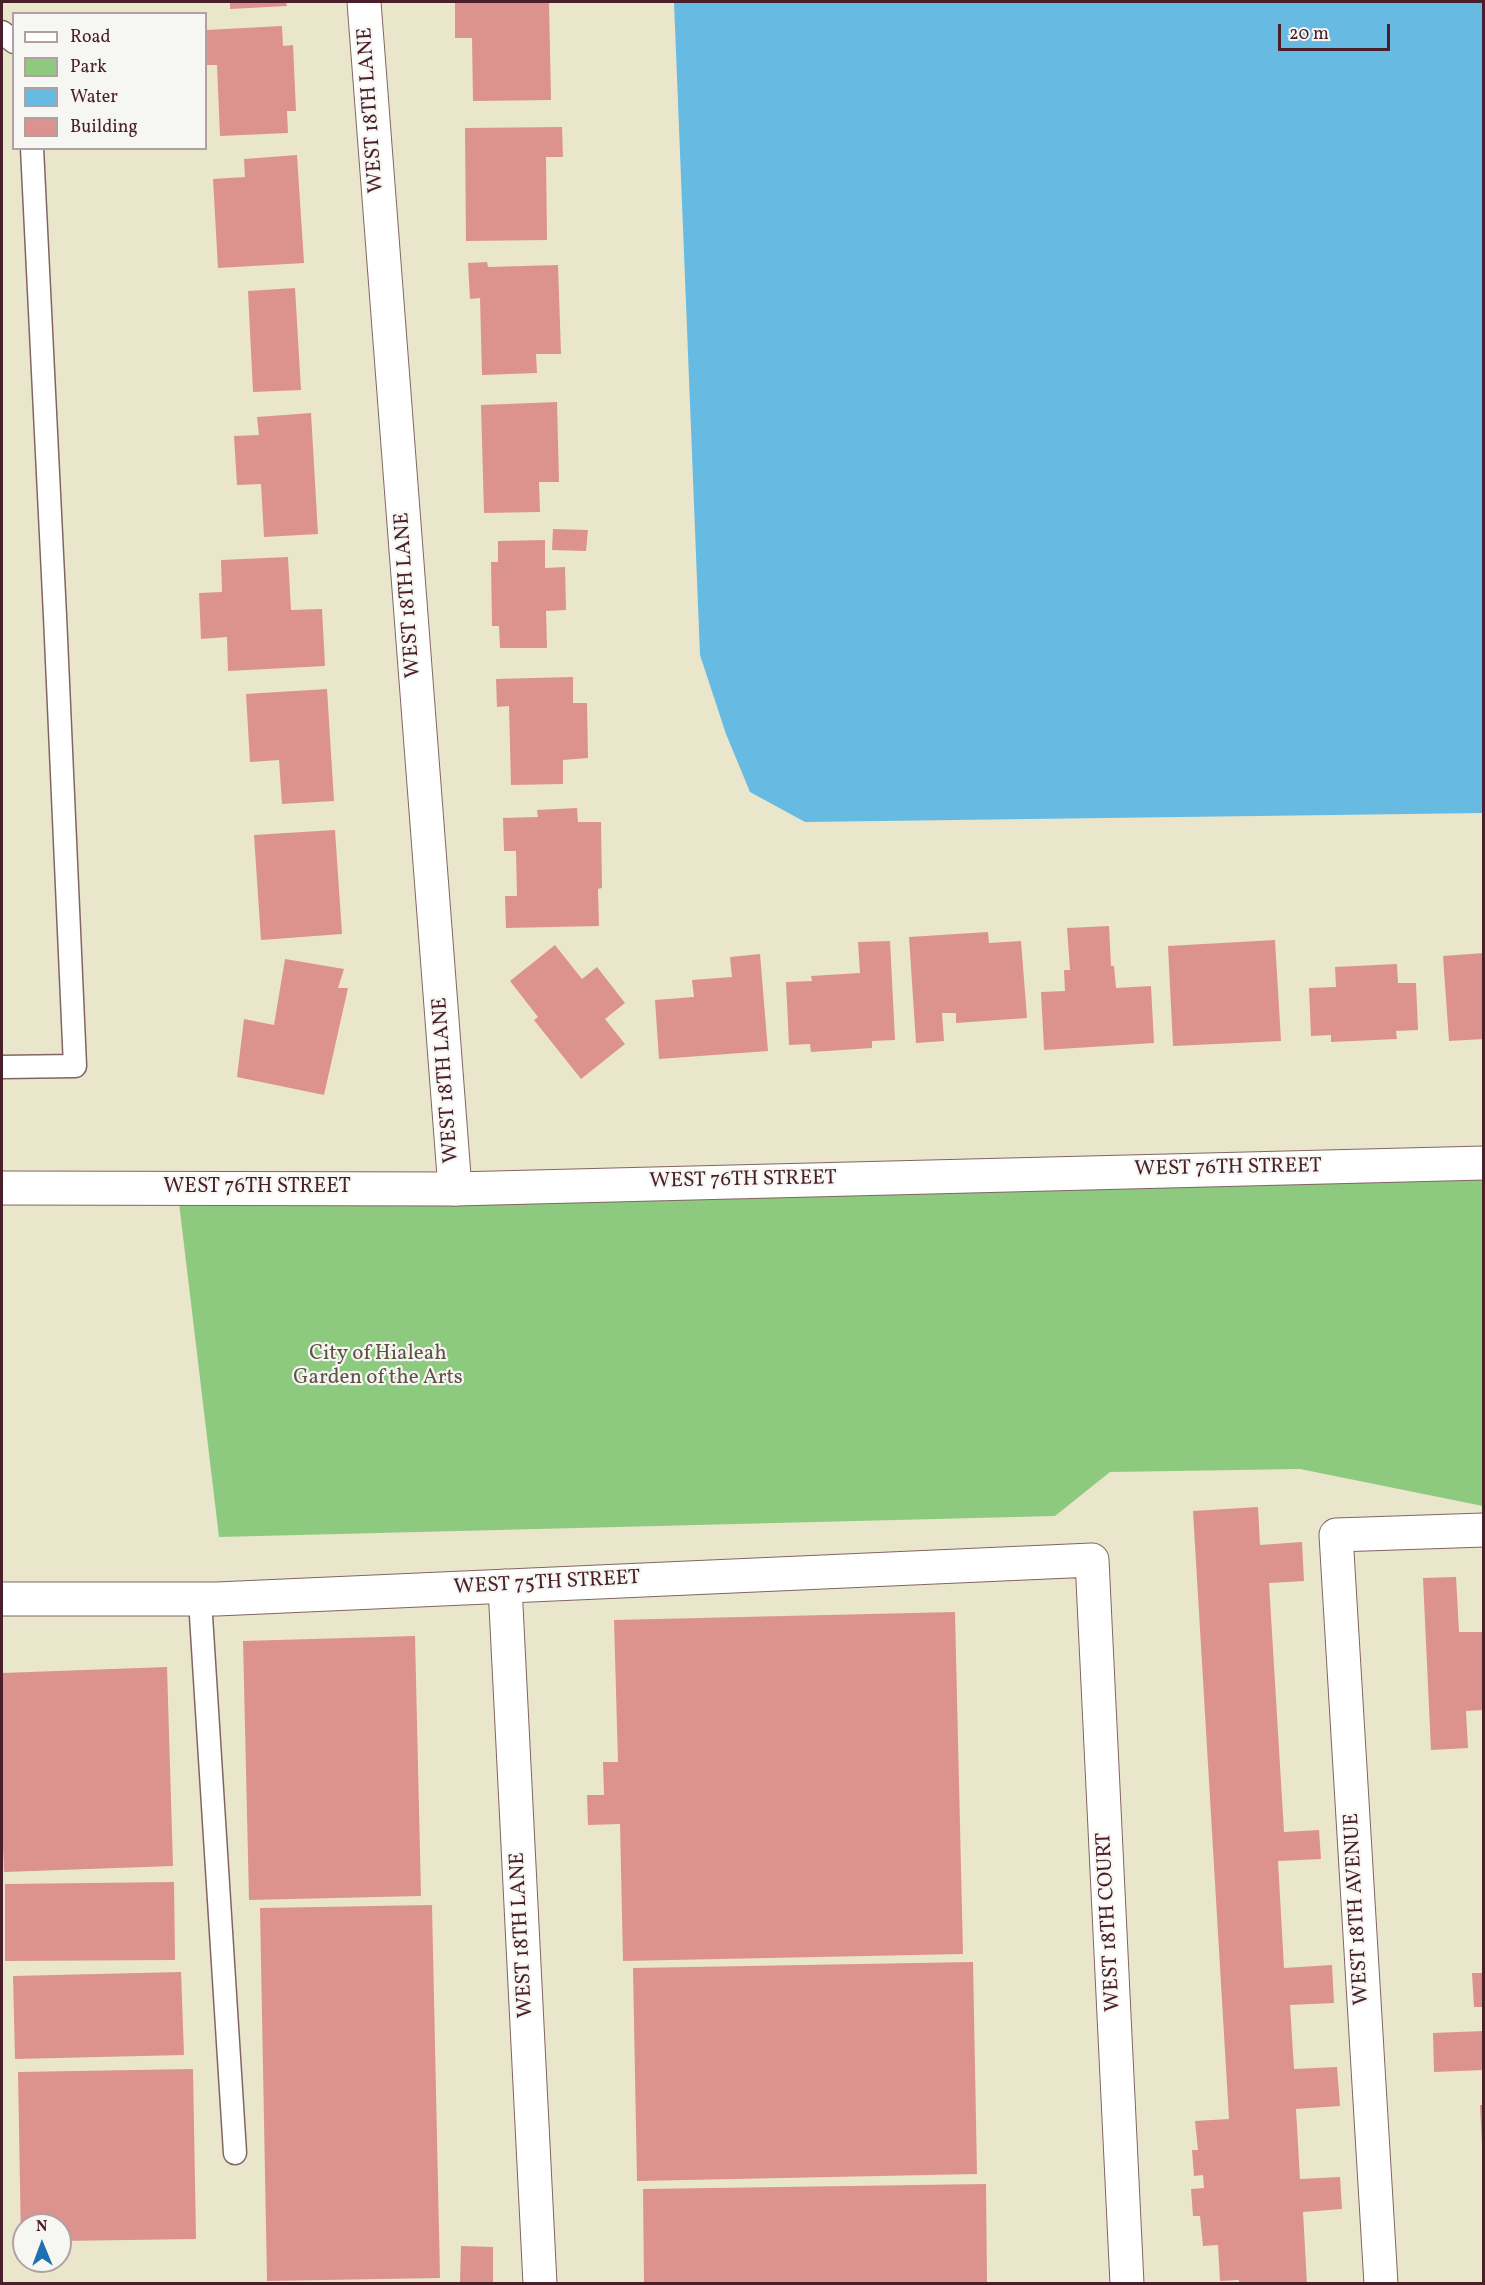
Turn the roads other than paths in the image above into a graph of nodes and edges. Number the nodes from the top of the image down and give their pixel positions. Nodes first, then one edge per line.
1 (364, 2) edge
2 (32, 150) edge
3 (2, 1067) edge
4 (1484, 1163) edge
5 (2, 1188) edge
6 (455, 1189) junction
7 (1484, 1530) edge
8 (1092, 1560) joint
9 (506, 1586) junction
10 (2, 1599) edge
11 (200, 1600) junction
12 (235, 2153) dead end
13 (540, 2283) edge
14 (1127, 2283) edge
15 (1381, 2283) edge

1 - 6 street, WEST 18TH LANE
2 - 3 lane
4 - 6 street, WEST 76TH STREET
5 - 6 street, WEST 76TH STREET
7 - 15 street, WEST 18TH AVENUE
8 - 9 street, WEST 75TH STREET
8 - 14 street, WEST 18TH COURT
9 - 11 street, WEST 75TH STREET
9 - 13 street, WEST 18TH LANE
10 - 11 street, WEST 75TH STREET
11 - 12 lane

